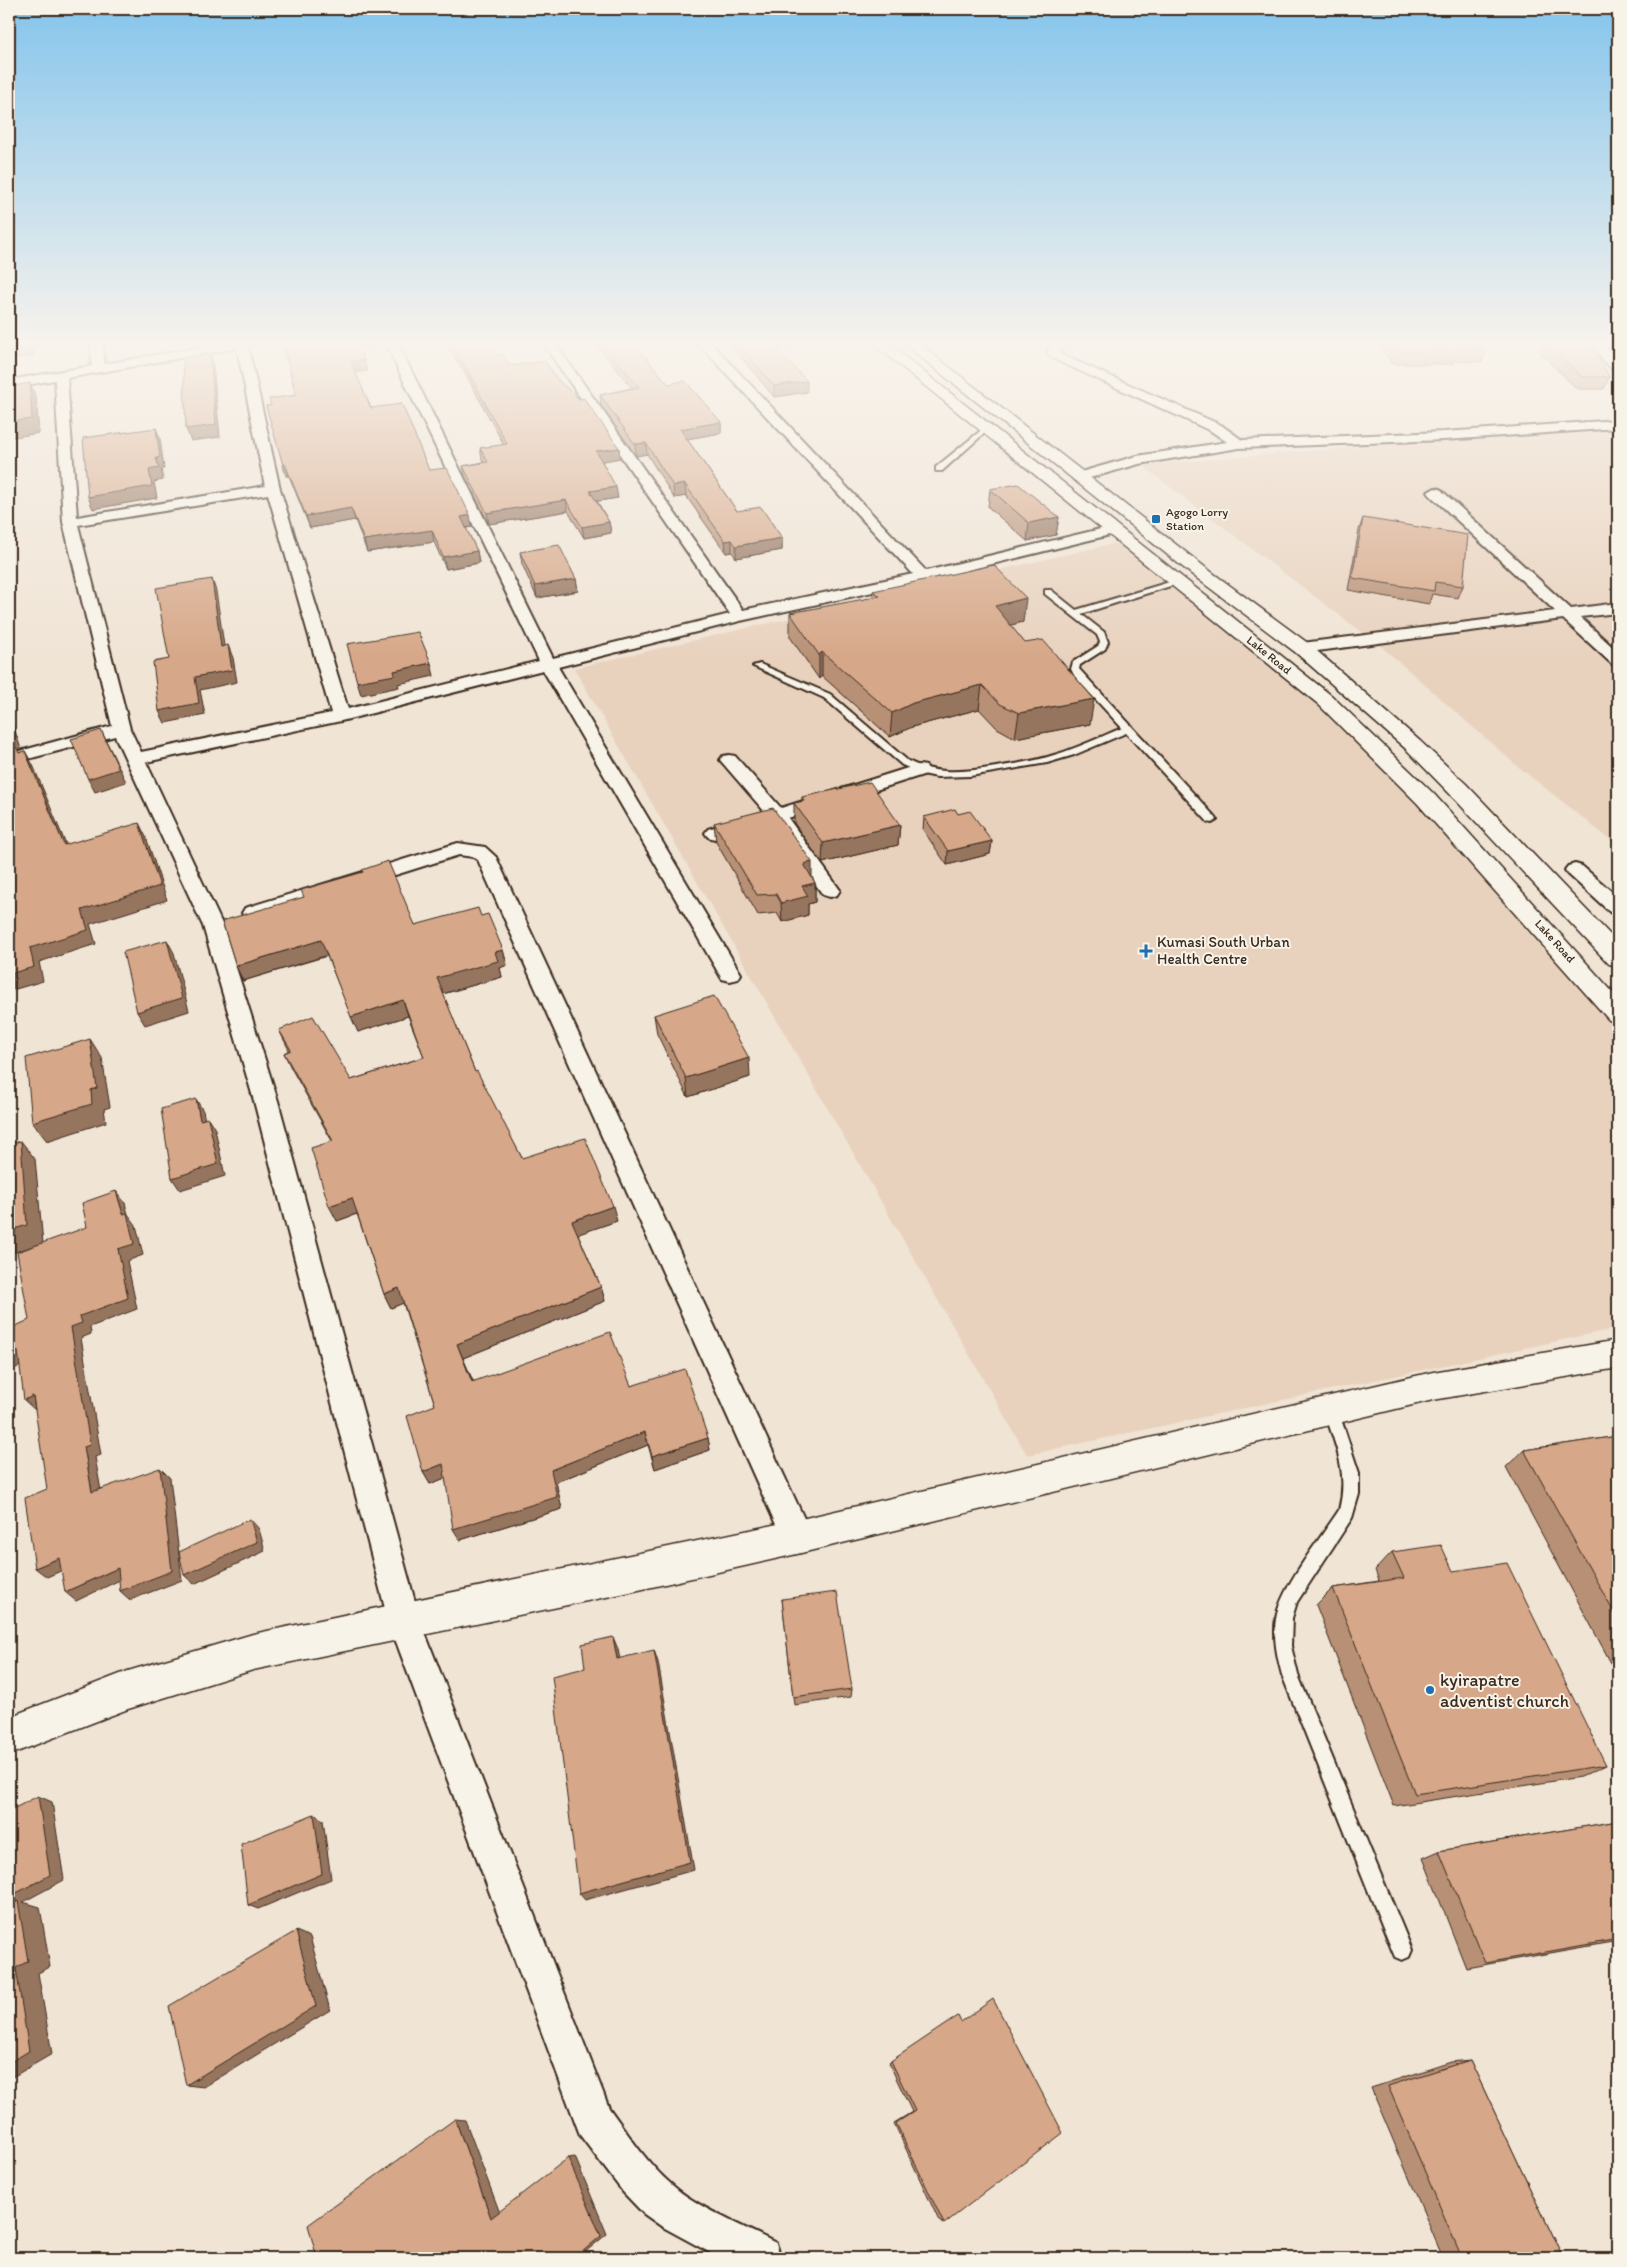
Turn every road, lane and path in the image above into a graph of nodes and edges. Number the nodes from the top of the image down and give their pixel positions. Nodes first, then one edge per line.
1 (65, 448) edge
2 (265, 448) edge
3 (443, 448) edge
4 (624, 448) edge
5 (802, 448) edge
6 (964, 448) edge
7 (1010, 448) edge
8 (1042, 448) edge
9 (1215, 448) edge
10 (939, 469) dead end
11 (1079, 477) junction
12 (273, 489) junction
13 (1435, 492) dead end
14 (70, 522) junction
15 (1113, 530) junction
16 (923, 576) junction
17 (1176, 583) junction
18 (1048, 592) dead end
19 (1618, 608) edge
20 (1074, 613) junction
21 (1567, 614) junction
22 (739, 616) junction
23 (1302, 648) junction
24 (1618, 661) edge
25 (548, 664) junction
26 (757, 666) dead end
27 (342, 716) junction
28 (121, 729) junction
29 (1128, 729) junction
30 (9, 759) edge
31 (135, 759) junction
32 (729, 760) dead end
33 (920, 770) junction
34 (776, 814) junction
35 (1212, 820) dead end
36 (715, 833) edge
37 (1575, 870) dead end
38 (830, 890) dead end
39 (1618, 908) edge
40 (212, 926) junction
41 (1618, 958) edge
42 (730, 974) dead end
43 (1618, 1014) edge
44 (1618, 1354) edge
45 (1332, 1410) junction
46 (797, 1537) junction
47 (404, 1620) junction
48 (9, 1736) edge
49 (1402, 1950) dead end
50 (761, 2258) edge

1 - 14 street
2 - 12 street
3 - 25 street
4 - 22 street
5 - 16 street
6 - 10 lane
7 - 15 main road, Lake Road
8 - 11 main road, Lake Road
9 - 11 street
11 - 23 main road, Lake Road
12 - 14 street
12 - 27 street
13 - 21 street
14 - 28 street
15 - 16 street
15 - 17 main road, Lake Road
16 - 22 street
17 - 20 lane
17 - 43 main road, Lake Road
18 - 20 lane
19 - 21 street
20 - 29 lane
21 - 23 street
21 - 24 street
22 - 25 street
23 - 41 main road, Lake Road
25 - 27 street
25 - 42 street
26 - 33 lane
27 - 31 street
28 - 30 street
28 - 31 street
29 - 33 lane
29 - 35 lane
31 - 40 street
32 - 34 street
33 - 34 street
34 - 36 street
34 - 38 street
37 - 39 street
40 - 46 street
40 - 47 street
44 - 45 main road
45 - 46 main road
45 - 49 lane
46 - 47 main road
47 - 48 main road
47 - 50 street

